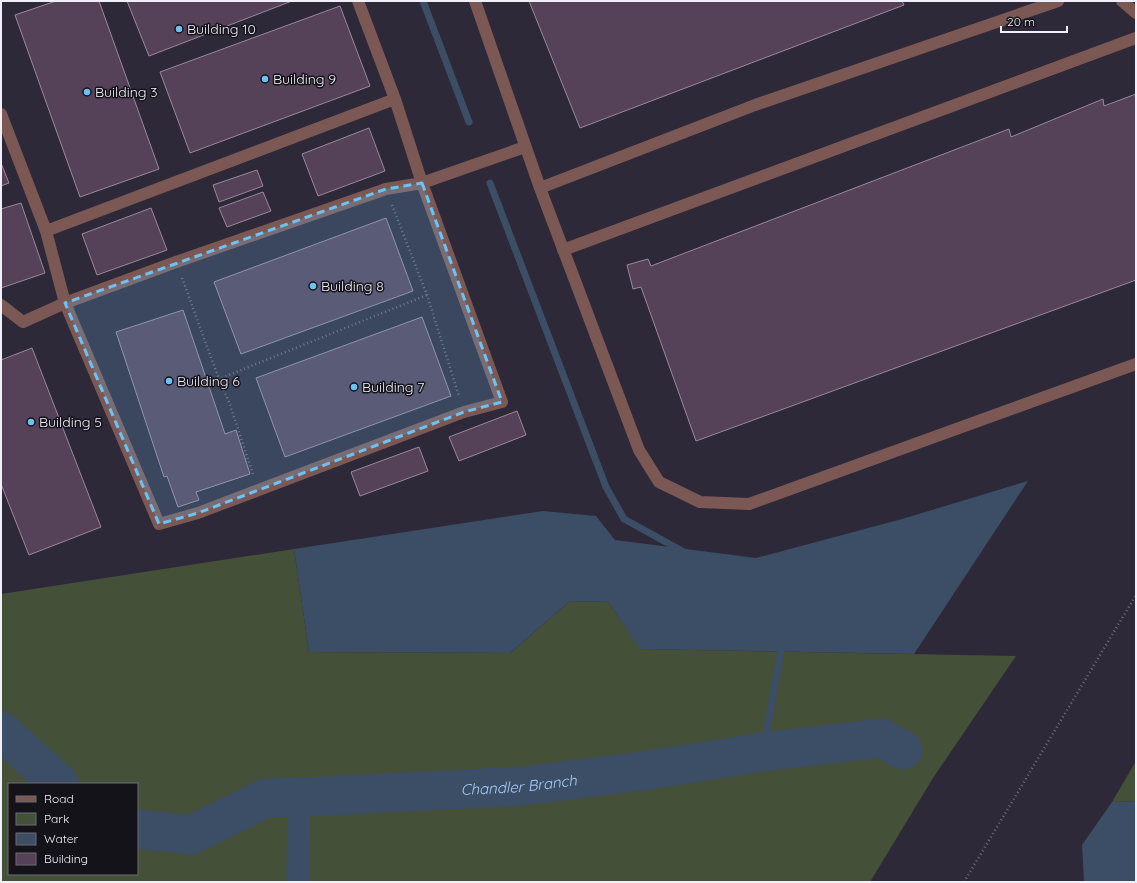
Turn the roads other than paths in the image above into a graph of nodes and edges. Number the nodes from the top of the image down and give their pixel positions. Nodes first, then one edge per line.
1 (358, 1) edge
2 (475, 1) edge
3 (1058, 1) edge
4 (1122, 1) edge
5 (1136, 13) edge
6 (1136, 38) edge
7 (395, 99) junction
8 (1, 114) edge
9 (525, 147) junction
10 (422, 183) junction
11 (540, 188) junction
12 (46, 231) junction
13 (563, 250) junction
14 (65, 303) junction
15 (1, 305) edge
16 (1136, 364) edge

1 - 7 street
2 - 9 street
3 - 11 street
4 - 5 street
6 - 13 street
7 - 10 street
7 - 12 street
8 - 12 street
9 - 10 street
9 - 11 street
10 - 14 street
10 - 14 street
11 - 13 street
12 - 14 street
13 - 16 street
14 - 15 street

